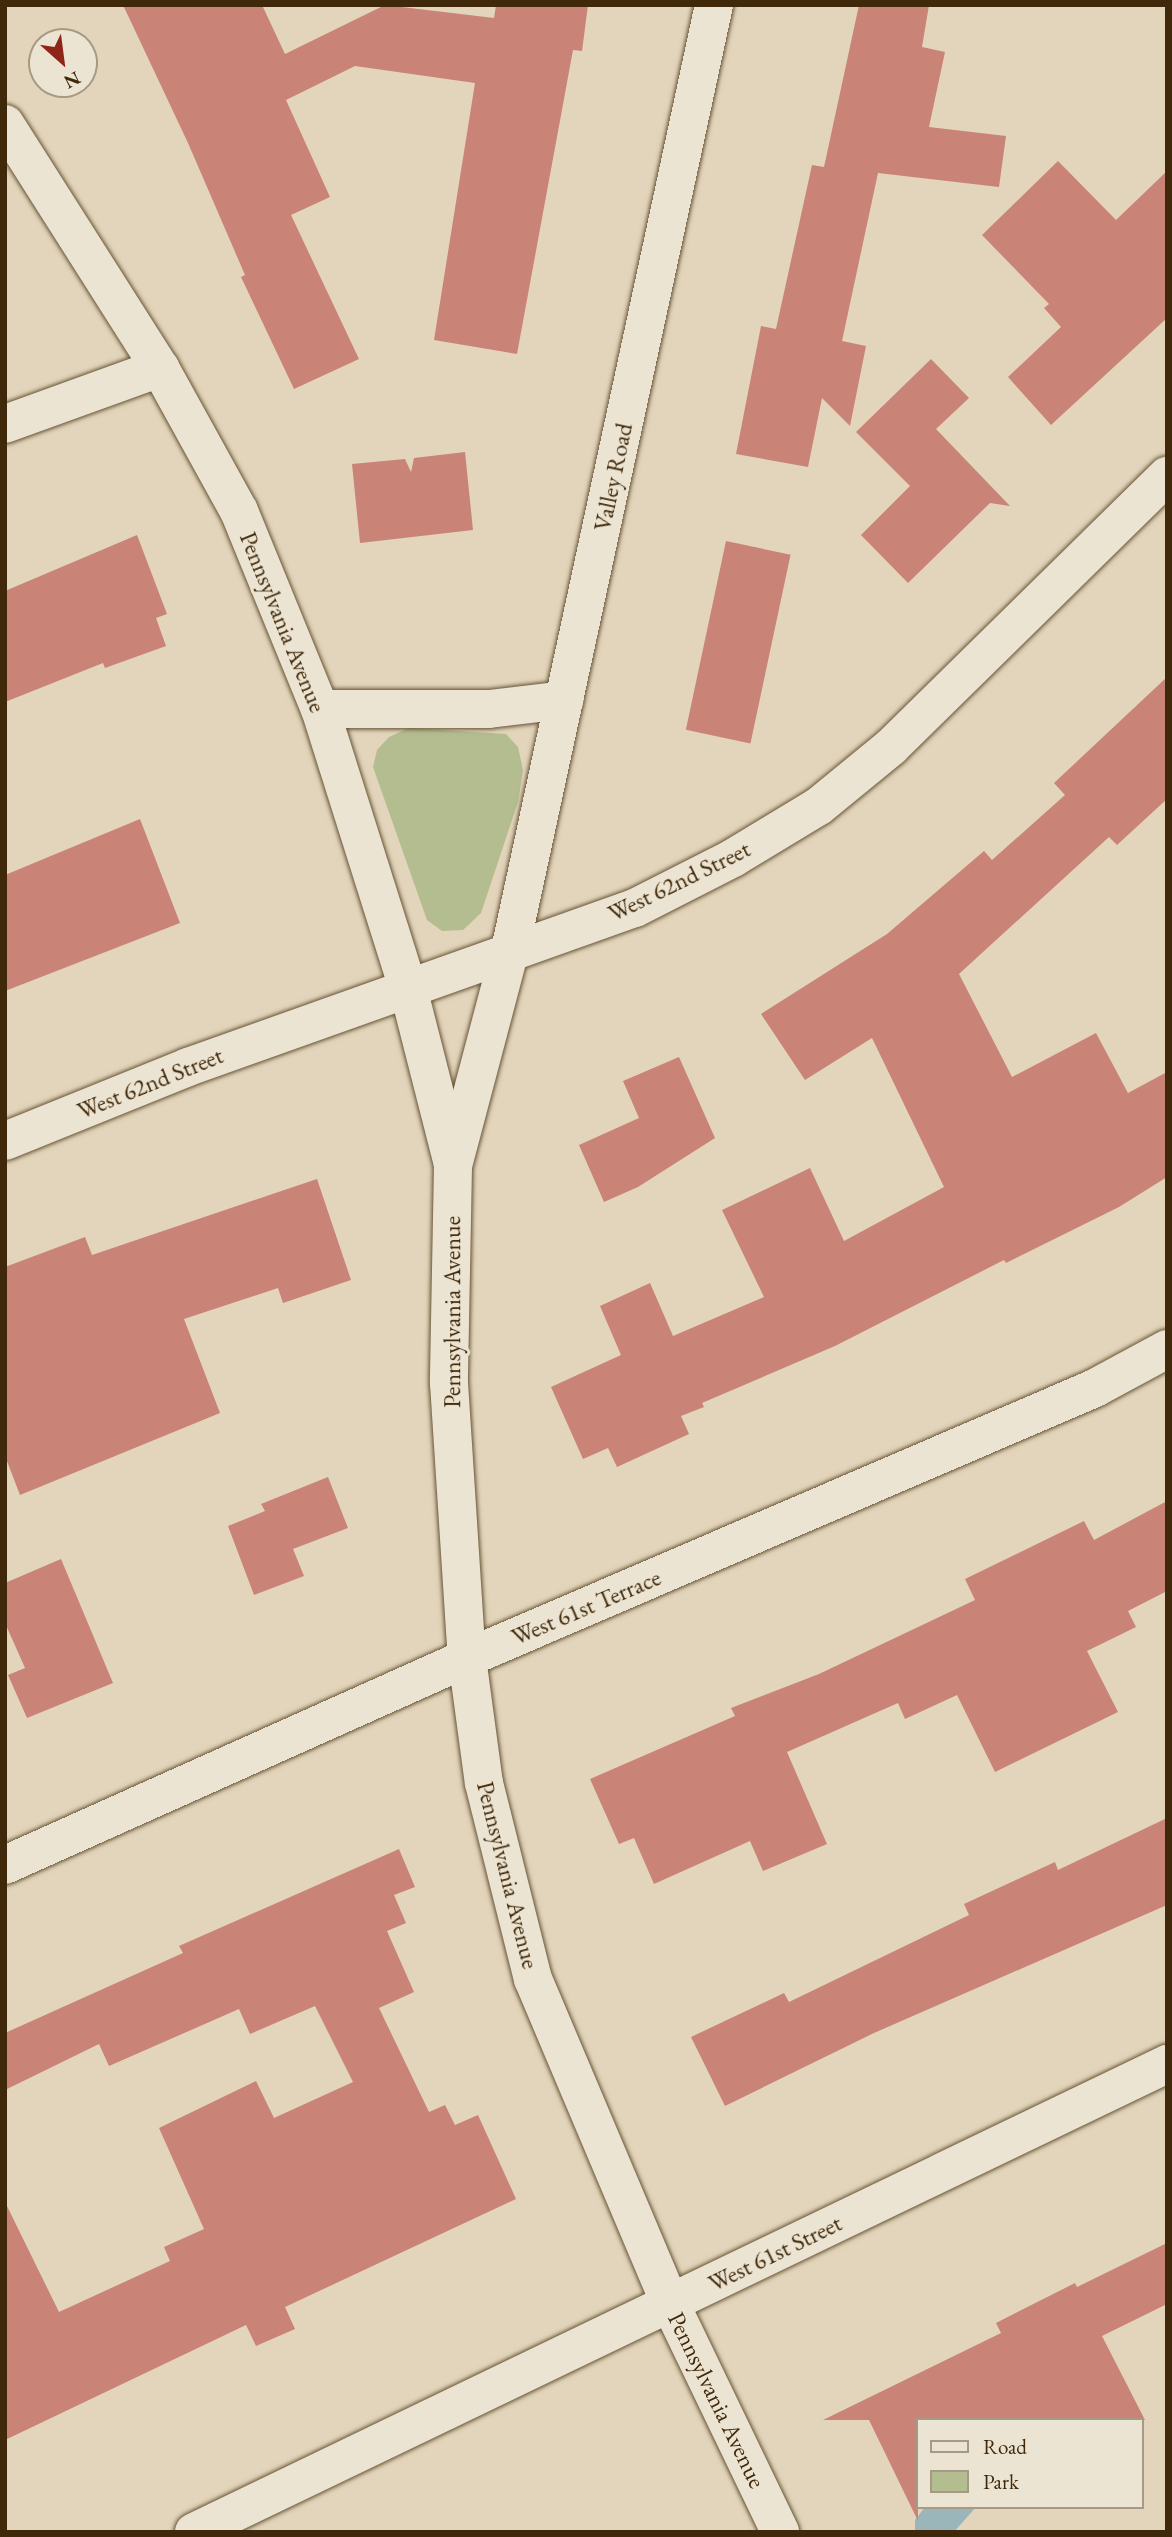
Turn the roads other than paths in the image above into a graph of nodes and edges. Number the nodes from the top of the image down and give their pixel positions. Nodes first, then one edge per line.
1 (714, 5) edge
2 (5, 124) edge
3 (160, 368) junction
4 (5, 424) edge
5 (1167, 476) edge
6 (564, 700) junction
7 (320, 709) junction
8 (510, 950) junction
9 (408, 988) junction
10 (5, 1141) edge
11 (453, 1166) junction
12 (1167, 1349) edge
13 (467, 1658) junction
14 (5, 1865) edge
15 (1167, 2064) edge
16 (670, 2303) junction
17 (194, 2532) edge
18 (780, 2532) edge

1 - 6 street, Valley Road
2 - 3 street, Pennsylvania Avenue
3 - 4 street
3 - 7 street, Pennsylvania Avenue
5 - 8 street, West 62nd Street
6 - 7 street
6 - 8 street, Valley Road
7 - 9 street, Pennsylvania Avenue
8 - 9 street, West 62nd Street
8 - 11 street, Pennsylvania Avenue
9 - 10 street, West 62nd Street
9 - 11 street, Pennsylvania Avenue
11 - 13 street, Pennsylvania Avenue
12 - 13 street, West 61st Terrace
13 - 14 street, West 61st Terrace
13 - 16 street, Pennsylvania Avenue
15 - 16 street, West 61st Street
16 - 17 street, West 61st Street
16 - 18 street, Pennsylvania Avenue

